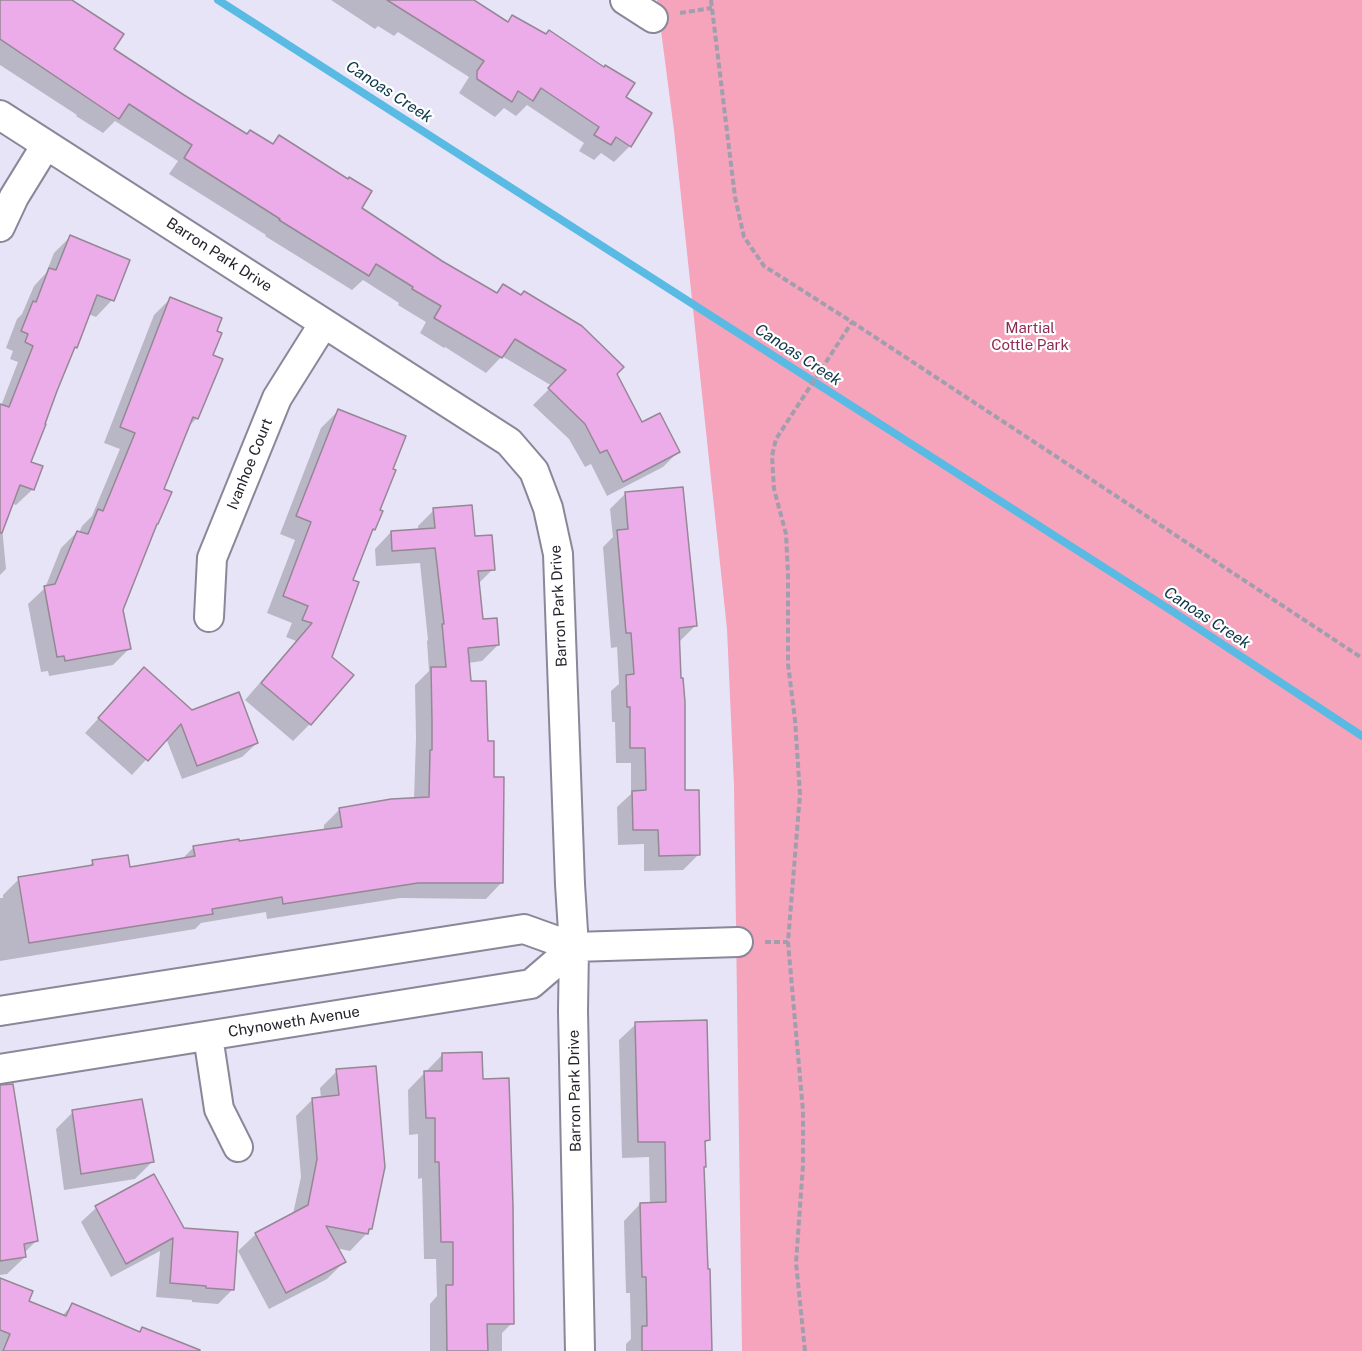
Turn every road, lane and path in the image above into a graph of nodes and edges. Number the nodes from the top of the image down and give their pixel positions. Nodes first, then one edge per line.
1 (625, 0) edge
2 (711, 0) edge
3 (652, 18) dead end
4 (0, 115) edge
5 (46, 145) junction
6 (0, 227) edge
7 (852, 322) junction
8 (324, 323) junction
9 (209, 617) dead end
10 (1362, 658) edge
11 (738, 942) dead end
12 (574, 947) junction
13 (0, 1011) edge
14 (208, 1036) junction
15 (0, 1070) edge
16 (238, 1148) dead end
17 (580, 1351) edge
18 (805, 1351) edge

1 - 3 street
2 - 7 path
4 - 5 street, Barron Park Drive
5 - 6 street
5 - 8 street, Barron Park Drive
7 - 10 path
7 - 18 path
8 - 9 street, Ivanhoe Court
8 - 12 street, Barron Park Drive
11 - 12 street
12 - 13 street
12 - 14 street, Chynoweth Avenue
12 - 17 street, Barron Park Drive
14 - 15 street, Chynoweth Avenue
14 - 16 street

